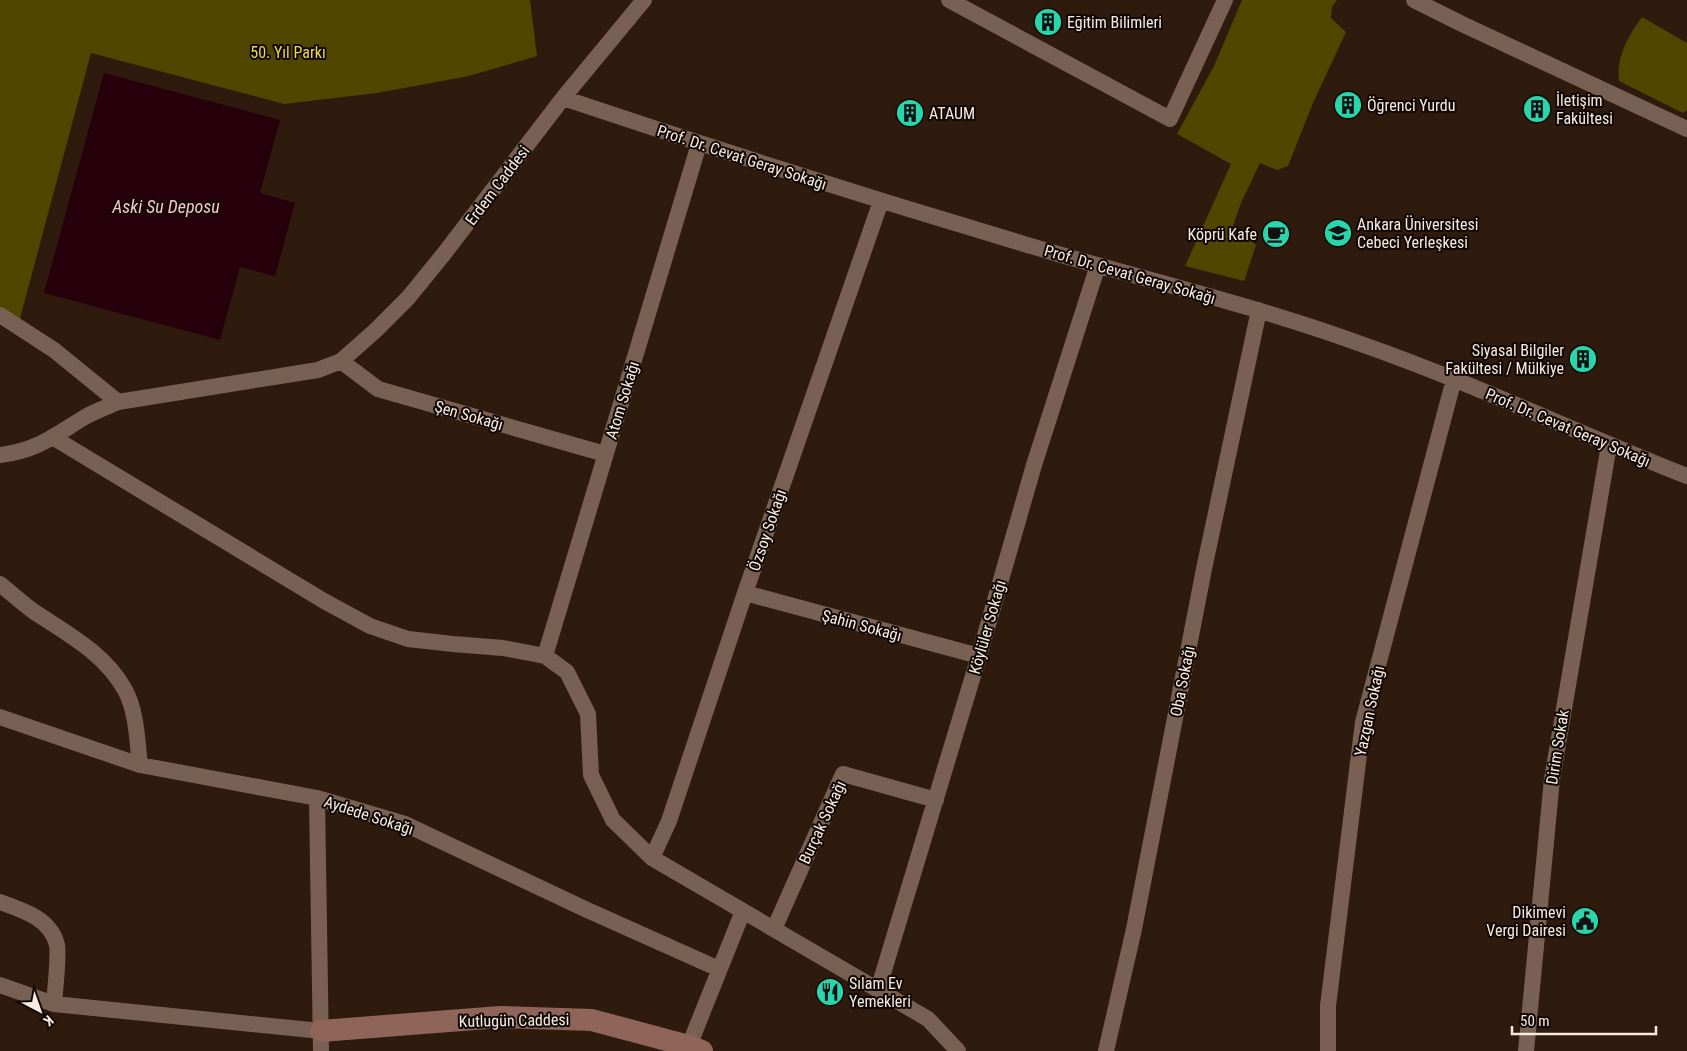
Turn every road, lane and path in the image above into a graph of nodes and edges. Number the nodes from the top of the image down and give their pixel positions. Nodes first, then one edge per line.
1 (644, 0) edge
2 (949, 0) edge
3 (1226, 0) edge
4 (1414, 0) edge
5 (562, 98) junction
6 (1687, 130) edge
7 (699, 144) junction
8 (881, 202) junction
9 (1098, 265) junction
10 (1259, 310) junction
11 (0, 315) edge
12 (341, 360) junction
13 (1454, 379) junction
14 (118, 402) junction
15 (54, 438) junction
16 (1609, 445) junction
17 (605, 454) junction
18 (0, 455) edge
19 (1687, 476) edge
20 (0, 584) edge
21 (745, 593) junction
22 (545, 656) junction
23 (979, 656) junction
24 (0, 717) edge
25 (140, 765) junction
26 (318, 798) junction
27 (936, 800) junction
28 (652, 858) junction
29 (0, 902) edge
30 (743, 910) junction
31 (774, 929) junction
32 (719, 969) junction
33 (0, 985) edge
34 (878, 990) junction
35 (54, 1004) junction
36 (321, 1041) edge
37 (696, 1048) edge
38 (958, 1051) edge
39 (1106, 1051) edge
40 (1328, 1051) edge
41 (1526, 1051) edge

1 - 5 street, Erdem Caddesi
2 - 3 street
4 - 6 street
5 - 7 street, Prof. Dr. Cevat Geray Sokağı
5 - 12 street, Erdem Caddesi
7 - 8 street, Prof. Dr. Cevat Geray Sokağı
7 - 17 street, Atom Sokağı
8 - 9 street, Prof. Dr. Cevat Geray Sokağı
8 - 21 street, Özsoy Sokağı
9 - 10 street, Prof. Dr. Cevat Geray Sokağı
9 - 23 street, Köylüler Sokağı
10 - 13 street, Prof. Dr. Cevat Geray Sokağı
10 - 39 street, Oba Sokağı
11 - 14 street
12 - 14 street, Erdem Caddesi
12 - 17 street, Şen Sokağı
13 - 16 street, Prof. Dr. Cevat Geray Sokağı
13 - 40 street, Yazgan Sokağı
14 - 15 street, Erdem Caddesi
15 - 18 street, Erdem Caddesi
15 - 22 street
16 - 19 street, Prof. Dr. Cevat Geray Sokağı
16 - 41 street, Dirim Sokak
17 - 22 street, Atom Sokağı
20 - 25 street
21 - 23 street, Şahin Sokağı
21 - 28 street, Özsoy Sokağı
22 - 28 street
23 - 27 street, Köylüler Sokağı
24 - 25 street, Aydede Sokağı
25 - 26 street, Aydede Sokağı
26 - 32 street, Aydede Sokağı
26 - 36 street
27 - 31 street, Burçak Sokağı
27 - 34 street, Köylüler Sokağı
28 - 30 street
29 - 35 street
30 - 31 street
30 - 32 street
31 - 34 street
32 - 37 street
33 - 35 street
34 - 38 street
35 - 36 street
36 - 37 street, Kutlugün Caddesi

